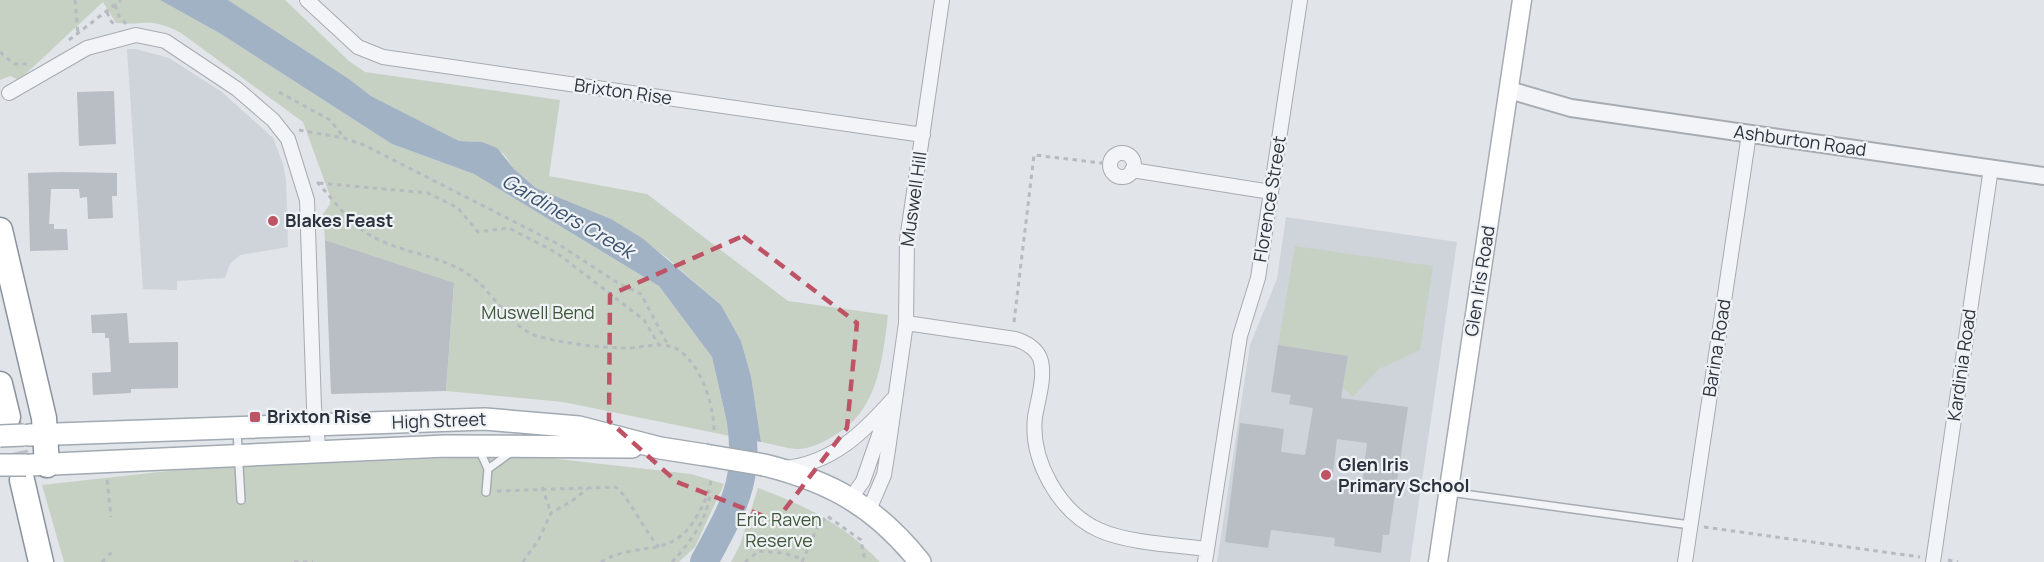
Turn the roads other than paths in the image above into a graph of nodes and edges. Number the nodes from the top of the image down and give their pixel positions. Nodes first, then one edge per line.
1 (307, 0) edge
2 (942, 0) edge
3 (1300, 0) edge
4 (1518, 1) edge
5 (9, 93) dead end
6 (1507, 99) junction
7 (1749, 134) junction
8 (923, 135) junction
9 (1110, 164) road end
10 (1991, 168) junction
11 (2044, 176) edge
12 (1272, 192) junction
13 (0, 230) edge
14 (906, 323) junction
15 (0, 384) edge
16 (893, 399) junction
17 (4, 426) edge
18 (315, 426) junction
19 (237, 429) junction
20 (40, 435) junction
21 (477, 445) junction
22 (523, 446) junction
23 (660, 448) junction
24 (319, 454) junction
25 (239, 458) junction
26 (0, 465) edge
27 (770, 467) junction
28 (488, 469) junction
29 (36, 470) junction
30 (486, 492) dead end
31 (1449, 492) junction
32 (851, 498) junction
33 (242, 500) dead end
34 (869, 510) junction
35 (1690, 525) junction
36 (1206, 555) edge
37 (1933, 560) edge
38 (41, 562) edge
39 (920, 562) edge
40 (1438, 562) edge
41 (1685, 562) edge

1 - 8 street, Brixton Rise
2 - 8 street, Muswell Hill
3 - 12 street, Florence Street
4 - 6 main road, Glen Iris Road
5 - 18 street
6 - 7 street, Ashburton Road
6 - 31 main road, Glen Iris Road
7 - 10 street, Ashburton Road
7 - 35 street, Barina Road
8 - 14 street, Muswell Hill
9 - 12 street
10 - 11 street, Ashburton Road
10 - 37 street, Kardinia Road
12 - 36 street, Florence Street
13 - 20 highway
14 - 16 street, Muswell Hill
14 - 36 street
15 - 17 highway
16 - 27 street
16 - 32 street, Muswell Hill
16 - 34 street, Muswell Hill
17 - 20 main road, High Street, bridge
18 - 19 main road, High Street
18 - 23 main road, High Street
18 - 24 street
19 - 20 main road, High Street
19 - 25 lane
20 - 29 highway
21 - 22 main road, High Street
21 - 24 main road, High Street
21 - 28 lane
22 - 23 main road, High Street
22 - 28 lane
23 - 27 main road, High Street, bridge
24 - 25 main road, High Street
25 - 29 main road, High Street
25 - 33 lane
26 - 29 main road, High Street, bridge
27 - 32 main road, High Street
28 - 30 lane
29 - 38 highway
31 - 35 lane
31 - 40 main road, Glen Iris Road
32 - 34 main road, High Street
34 - 39 main road, High Street
35 - 41 street, Barina Road

